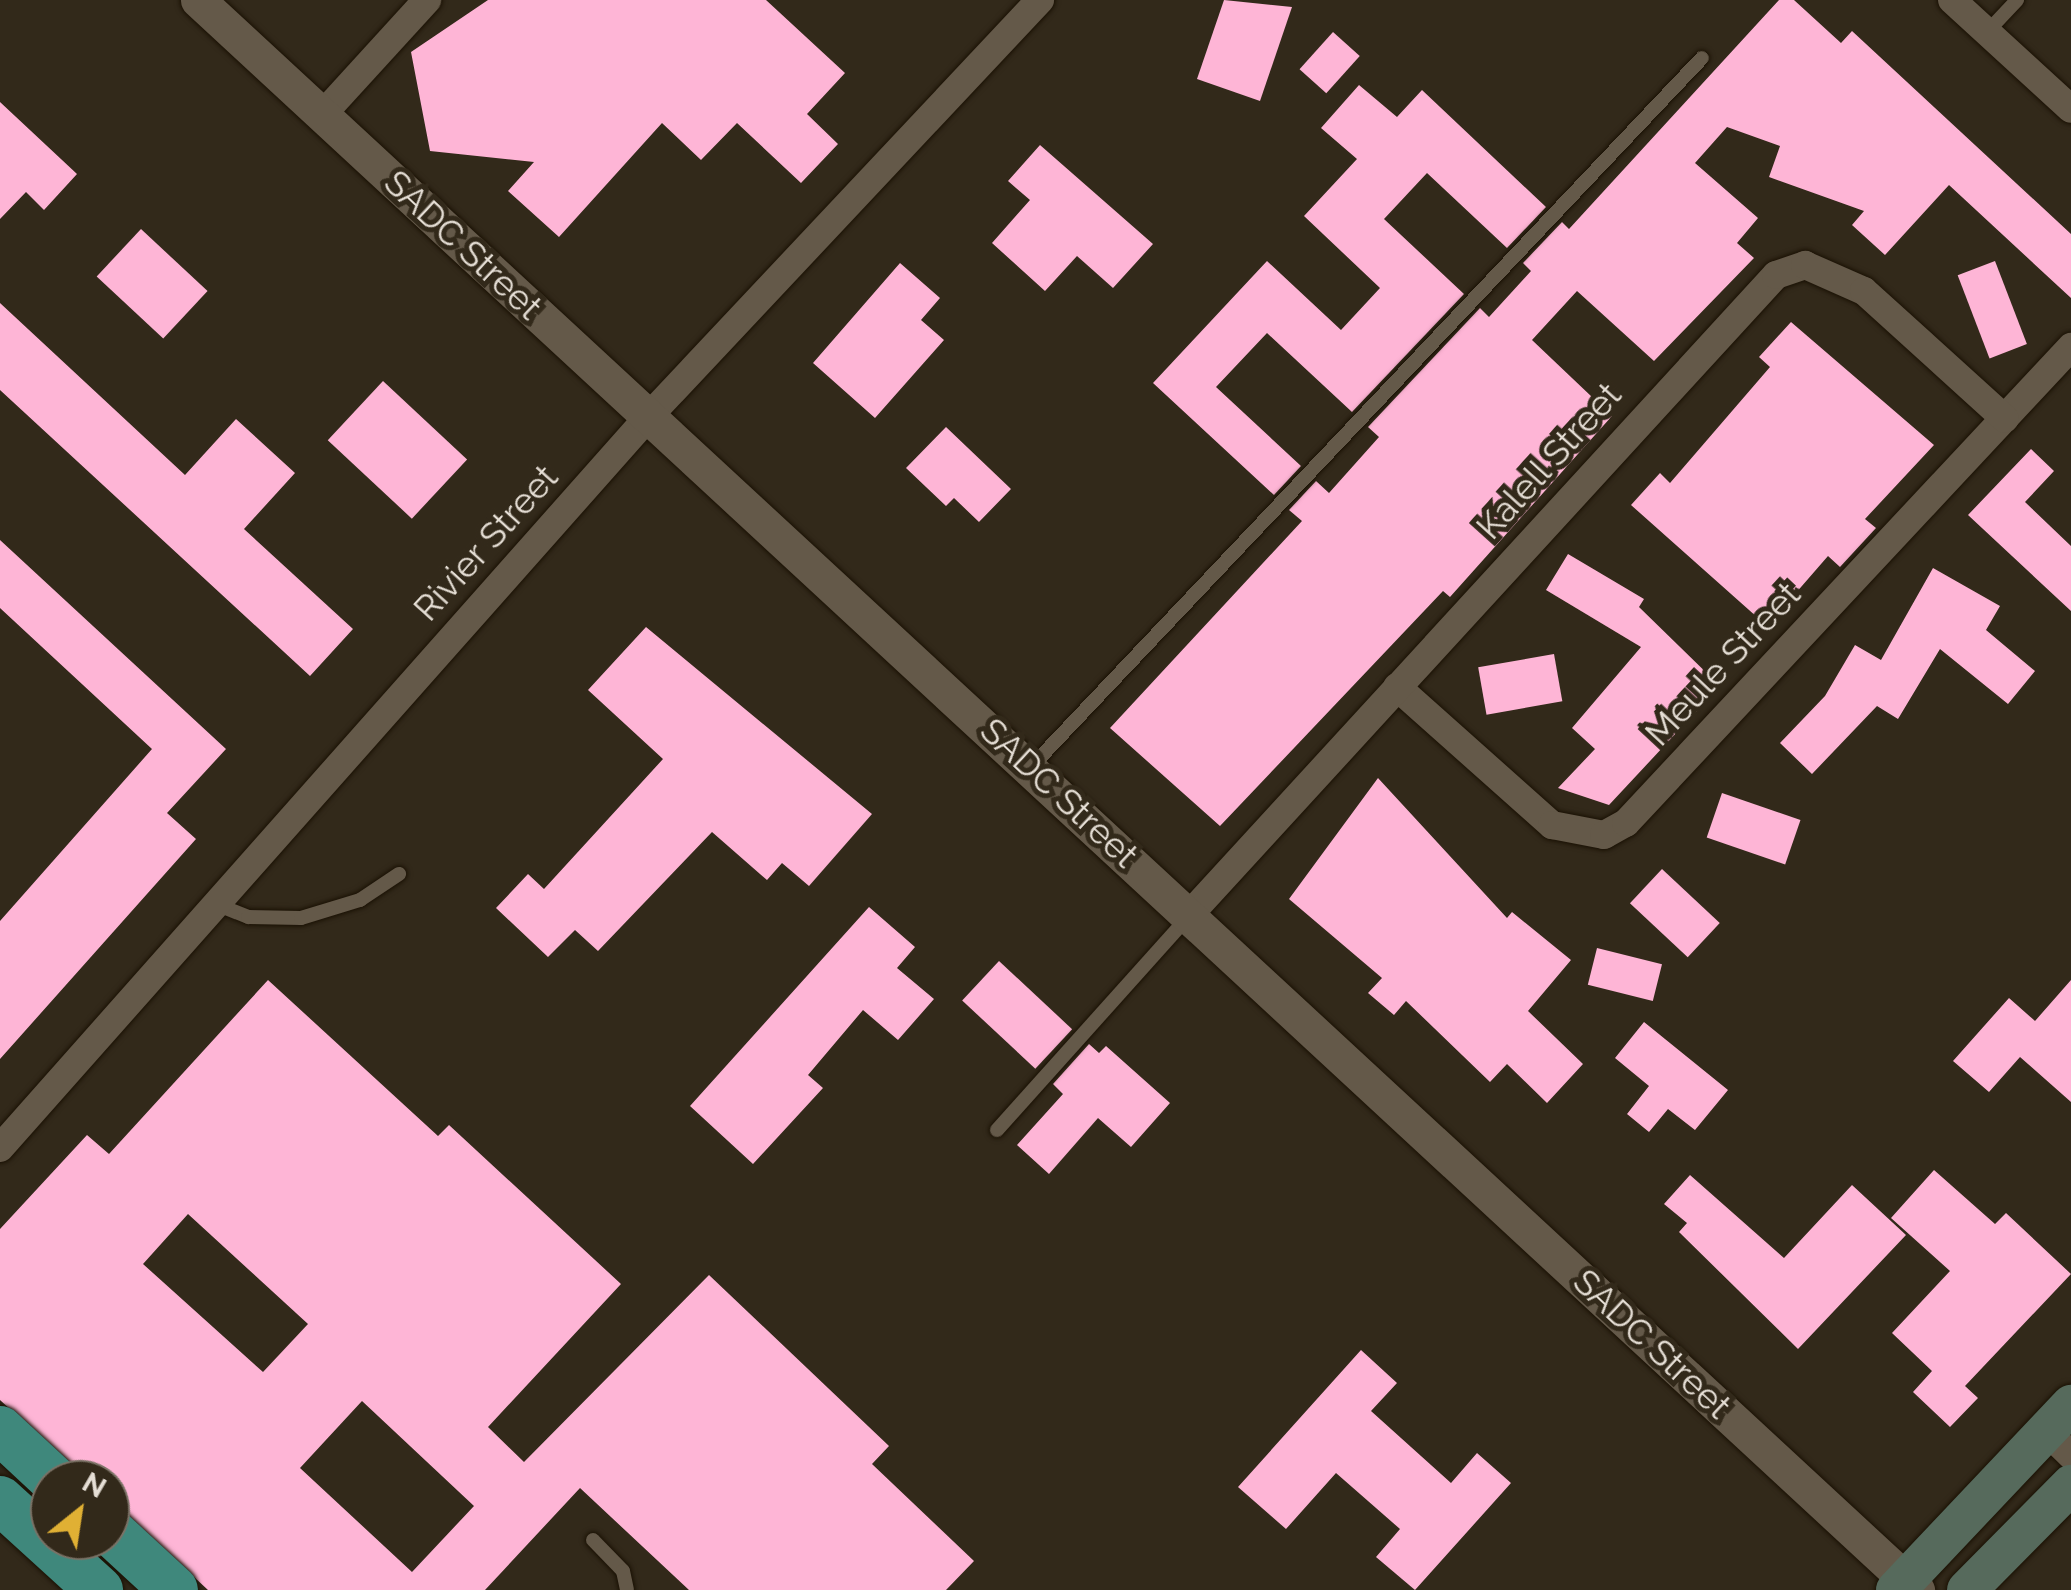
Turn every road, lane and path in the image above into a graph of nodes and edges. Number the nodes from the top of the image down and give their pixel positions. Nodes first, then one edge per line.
1 (198, 0) edge
2 (427, 0) edge
3 (1040, 0) edge
4 (1952, 0) edge
5 (2017, 0) edge
6 (1987, 32) junction
7 (1702, 58) dead end
8 (2071, 110) edge
9 (322, 115) junction
10 (2071, 348) edge
11 (648, 416) junction
12 (2006, 419) junction
13 (1397, 687) junction
14 (1031, 767) junction
15 (398, 874) dead end
16 (216, 904) junction
17 (1190, 914) junction
18 (997, 1130) dead end
19 (0, 1148) edge
20 (0, 1430) edge
21 (2063, 1430) edge
22 (32, 1460) edge
23 (2071, 1485) edge
24 (0, 1500) edge
25 (592, 1540) dead end
26 (130, 1549) edge
27 (1906, 1587) edge
28 (99, 1590) edge
29 (174, 1590) edge
30 (627, 1590) edge
31 (1967, 1590) edge

1 - 9 street, SADC Street
2 - 9 street
3 - 11 street, Rivier Street
4 - 6 street
5 - 6 lane
6 - 8 street
7 - 14 lane
9 - 11 street, SADC Street
10 - 12 street, Meule Street
11 - 14 street, SADC Street
11 - 16 street, Rivier Street
12 - 13 street, Meule Street
12 - 13 street, Kalell Street
13 - 17 street, Kalell Street
14 - 17 street, SADC Street
15 - 16 lane
16 - 19 street, Rivier Street
17 - 18 lane
17 - 27 street, SADC Street
20 - 22 highway
21 - 27 main road
23 - 31 main road
24 - 28 highway
25 - 30 lane
26 - 29 highway

